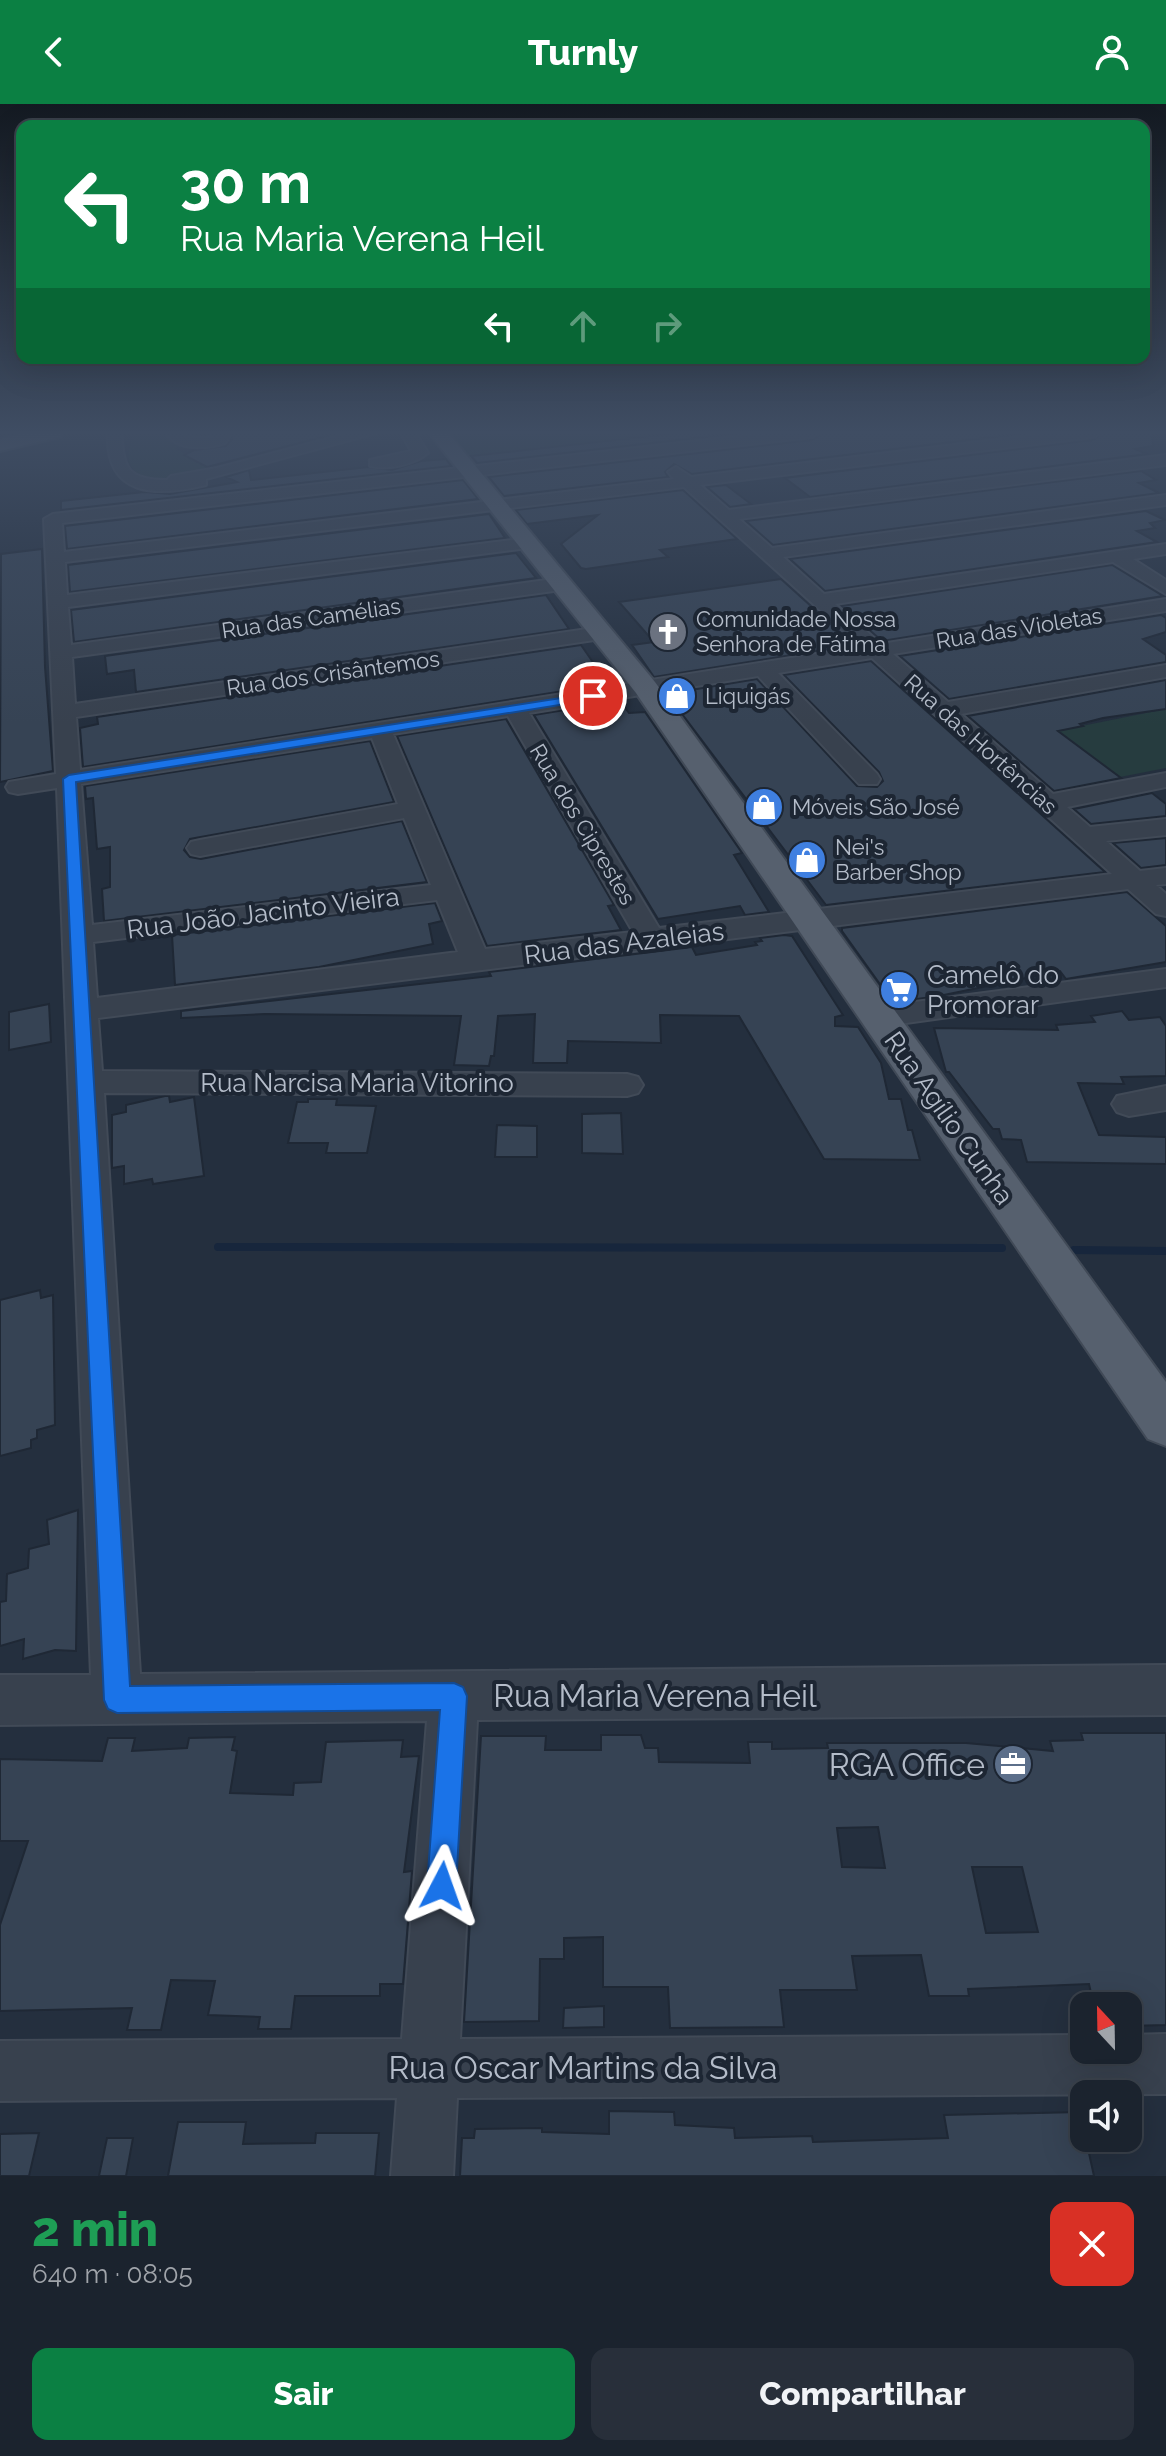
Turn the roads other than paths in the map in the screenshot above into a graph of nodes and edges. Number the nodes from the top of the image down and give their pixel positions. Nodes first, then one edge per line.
1 (54, 530) edge
2 (292, 530) edge
3 (517, 530) edge
4 (741, 530) edge
5 (949, 530) edge
6 (528, 543) junction
7 (1166, 549) edge
8 (768, 554) junction
9 (1115, 556) junction
10 (56, 558) junction
11 (561, 584) junction
12 (1166, 588) edge
13 (820, 600) junction
14 (58, 602) junction
15 (1166, 605) edge
16 (601, 633) junction
17 (877, 651) junction
18 (62, 652) junction
19 (763, 669) junction
20 (1166, 671) edge
21 (646, 688) junction
22 (515, 708) junction
23 (943, 710) junction
24 (65, 712) junction
25 (380, 730) junction
26 (69, 779) junction
27 (868, 779) dead end
28 (1166, 780) edge
29 (18, 787) dead end
30 (1047, 803) junction
31 (413, 809) junction
32 (1166, 827) edge
33 (1084, 835) junction
34 (200, 848) dead end
35 (1166, 876) edge
36 (1134, 880) junction
37 (447, 891) junction
38 (1166, 908) edge
39 (807, 919) junction
40 (79, 935) junction
41 (652, 940) junction
42 (476, 961) junction
43 (1166, 978) edge
44 (83, 1010) junction
45 (877, 1017) junction
46 (87, 1082) junction
47 (627, 1085) dead end
48 (1166, 1098) edge
49 (1129, 1104) dead end
50 (1166, 1423) edge
51 (1166, 1690) edge
52 (454, 1696) junction
53 (0, 1700) edge
54 (117, 1700) junction
55 (1166, 2064) edge
56 (429, 2069) junction
57 (0, 2071) edge
58 (422, 2176) edge

1 - 10 street
2 - 10 street
3 - 6 main road, Rua Agílio Cunha
4 - 8 street, Rua das Hortências
5 - 8 street
6 - 11 main road, Rua Agílio Cunha
6 - 14 street
7 - 9 street
8 - 13 street, Rua das Hortências
9 - 12 street
9 - 13 street
10 - 14 street
11 - 16 main road, Rua Agílio Cunha
11 - 18 street, Rua das Camélias
13 - 17 street, Rua das Hortências
14 - 18 street
15 - 17 street, Rua das Violetas
16 - 21 main road, Rua Agílio Cunha
16 - 24 street, Rua dos Crisântemos
17 - 19 street, Rua das Violetas
17 - 23 street, Rua das Hortências
18 - 24 street
19 - 21 street, Rua das Violetas
19 - 27 street
20 - 23 street
21 - 22 street, Rua das Violetas
21 - 39 main road, Rua Agílio Cunha
22 - 25 street, Rua das Violetas
22 - 41 street, Rua dos Ciprestes
23 - 30 street, Rua das Hortências
24 - 26 street
25 - 26 street, Rua das Violetas
25 - 31 street
26 - 29 street, Rua das Violetas
26 - 40 street
28 - 30 street
30 - 33 street, Rua das Hortências
31 - 34 street
31 - 37 street
32 - 33 street
33 - 36 street, Rua das Hortências
35 - 36 street, Rua das Azaleias
36 - 38 street, Rua das Hortências
36 - 39 street, Rua das Azaleias
37 - 40 street, Rua João Jacinto Vieira
37 - 42 street
39 - 41 street, Rua das Azaleias
39 - 45 main road, Rua Agílio Cunha
40 - 44 street
41 - 42 street, Rua das Azaleias
42 - 44 street, Rua das Azaleias
43 - 45 street
44 - 46 street
45 - 50 main road, Rua Agílio Cunha
46 - 47 street, Rua Narcisa Maria Vitorino
46 - 54 street
48 - 49 street
51 - 52 street, Rua Maria Verena Heil
52 - 54 street, Rua Maria Verena Heil
52 - 56 street
53 - 54 street, Rua Maria Verena Heil
55 - 56 street, Rua Oscar Martins da Silva
56 - 57 street, Rua Oscar Martins da Silva
56 - 58 street

